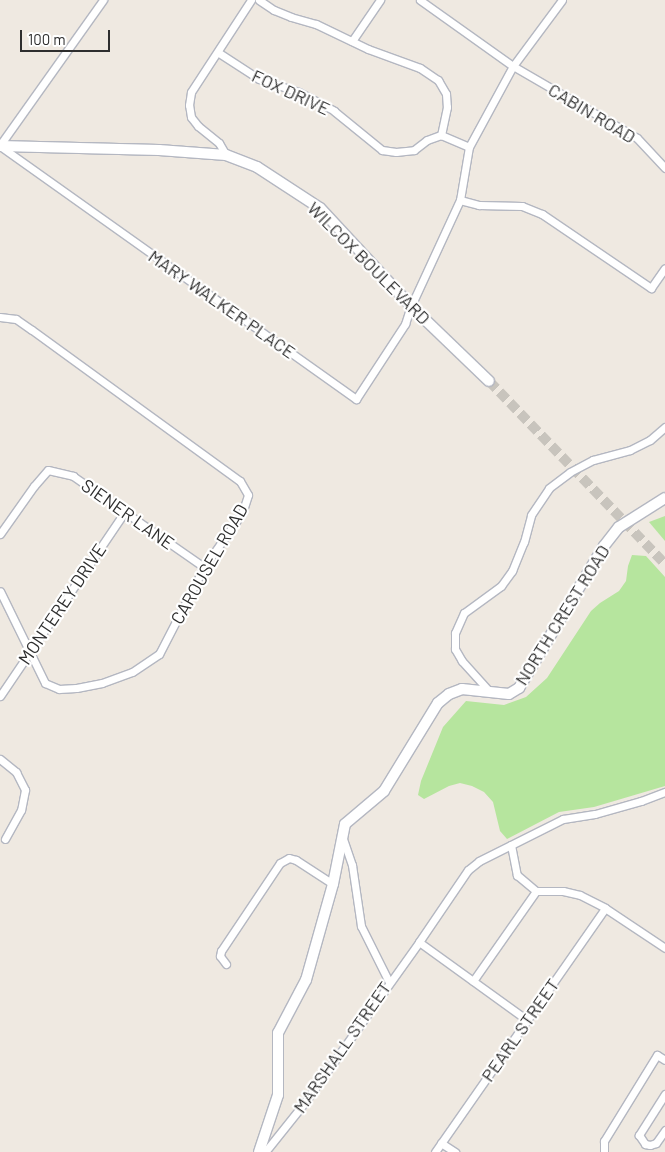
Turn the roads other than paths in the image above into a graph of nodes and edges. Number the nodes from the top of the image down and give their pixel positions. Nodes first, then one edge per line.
1 (103, 0) edge
2 (251, 0) edge
3 (259, 0) edge
4 (380, 0) edge
5 (420, 0) edge
6 (560, 1) edge
7 (352, 41) junction
8 (218, 53) junction
9 (513, 66) junction
10 (441, 135) junction
11 (0, 146) edge
12 (469, 148) junction
13 (226, 155) junction
14 (665, 168) edge
15 (460, 200) junction
16 (665, 268) edge
17 (411, 306) junction
18 (0, 317) edge
19 (489, 382) tunnel mouth
20 (665, 427) edge
21 (665, 498) edge
22 (124, 513) junction
23 (0, 534) edge
24 (204, 567) junction
25 (0, 591) edge
26 (29, 653) junction
27 (491, 692) junction
28 (0, 696) edge
29 (0, 759) edge
30 (665, 792) edge
31 (341, 834) junction
32 (4, 838) dead end
33 (511, 846) junction
34 (333, 884) junction
35 (536, 891) junction
36 (605, 908) junction
37 (419, 942) junction
38 (665, 948) edge
39 (226, 964) dead end
40 (473, 981) junction
41 (389, 982) junction
42 (527, 1020) junction
43 (665, 1060) edge
44 (665, 1094) edge
45 (665, 1130) edge
46 (441, 1143) junction
47 (259, 1152) edge
48 (265, 1152) edge
49 (435, 1152) edge
50 (455, 1152) edge
51 (604, 1152) edge

1 - 11 street
2 - 8 street
3 - 7 street
4 - 7 street
5 - 9 street, CABIN ROAD
6 - 9 street
7 - 10 street
8 - 10 street, FOX DRIVE
8 - 13 street
9 - 12 street
9 - 14 street, CABIN ROAD
10 - 12 street
11 - 13 street, WILCOX BOULEVARD
11 - 17 street, MARY WALKER PLACE
12 - 15 street
13 - 17 street, WILCOX BOULEVARD
15 - 16 street
15 - 17 street
17 - 19 street, WILCOX BOULEVARD
18 - 24 street, CAROUSEL ROAD
20 - 27 street
21 - 27 street, NORTH CREST ROAD
22 - 23 street, SIENER LANE
22 - 24 street, SIENER LANE
22 - 26 street, MONTEREY DRIVE
24 - 26 street, CAROUSEL ROAD
25 - 26 street, CAROUSEL ROAD
26 - 28 street, MONTEREY DRIVE
27 - 31 street, NORTH CREST ROAD
29 - 32 street
30 - 33 street, MARSHALL STREET
31 - 34 street, NORTH CREST ROAD
31 - 41 street
33 - 35 street
33 - 37 street, MARSHALL STREET
34 - 39 street
34 - 47 street, NORTH CREST ROAD
35 - 36 street
35 - 40 street
36 - 38 street
36 - 42 street, PEARL STREET
37 - 40 street
37 - 41 street, MARSHALL STREET
40 - 42 street
41 - 48 street, MARSHALL STREET
42 - 46 street, PEARL STREET
43 - 51 street
44 - 45 street
46 - 49 street, PEARL STREET
46 - 50 street

